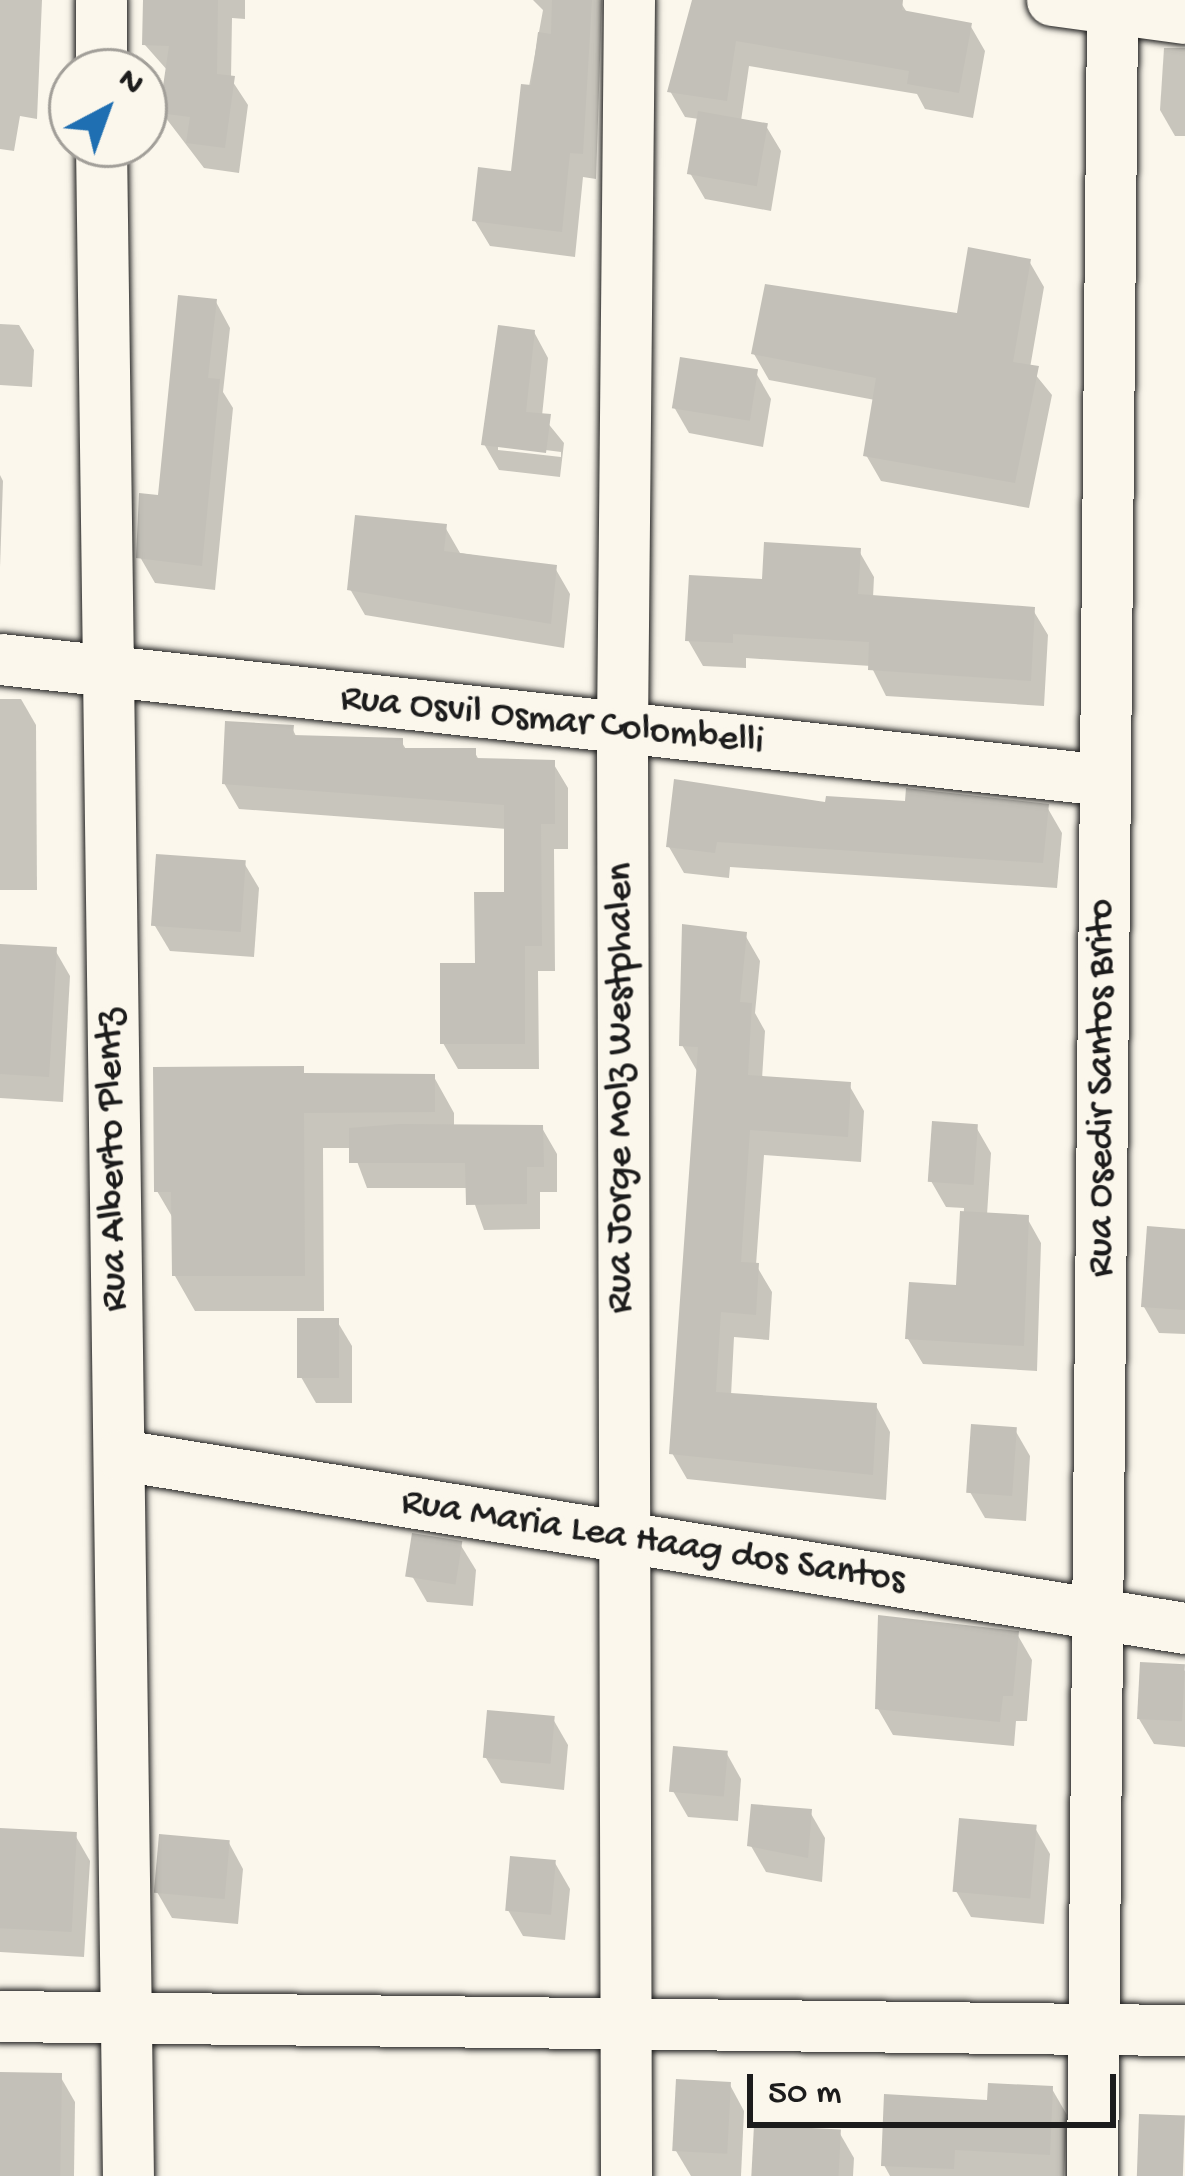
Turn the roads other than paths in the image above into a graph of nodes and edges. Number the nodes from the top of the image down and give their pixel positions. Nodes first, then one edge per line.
1 (100, 0) edge
2 (629, 0) edge
3 (1052, 0) edge
4 (1112, 6) edge
5 (1185, 18) edge
6 (101, 48) edge
7 (101, 168) edge
8 (0, 659) edge
9 (102, 673) junction
10 (622, 730) junction
11 (1104, 781) junction
12 (122, 1455) junction
13 (622, 1538) junction
14 (1100, 1618) junction
15 (1185, 1628) edge
16 (0, 2016) edge
17 (122, 2018) junction
18 (628, 2023) junction
19 (1093, 2029) junction
20 (1185, 2030) edge
21 (128, 2176) edge
22 (626, 2176) edge
23 (1092, 2176) edge

1 - 6 street
2 - 10 street, Rua Jorge Molz Westphalen
3 - 4 street
4 - 5 street
4 - 11 street, Rua Osedir Santos Brito
7 - 9 street, Rua Alberto Plentz
8 - 9 street, Rua Osvil Osmar Colombelli
9 - 10 street, Rua Osvil Osmar Colombelli
9 - 12 street, Rua Alberto Plentz
10 - 11 street, Rua Osvil Osmar Colombelli
10 - 13 street, Rua Jorge Molz Westphalen
11 - 14 street, Rua Osedir Santos Brito
12 - 13 street, Rua Maria Lea Haag dos Santos
12 - 17 street, Rua Alberto Plentz
13 - 14 street, Rua Maria Lea Haag dos Santos
13 - 18 street, Rua Jorge Molz Westphalen
14 - 15 street, Rua Maria Lea Haag dos Santos
14 - 19 street, Rua Osedir Santos Brito
16 - 17 street
17 - 18 street
17 - 21 street, Rua Alberto Plentz
18 - 19 street
18 - 22 street, Rua Jorge Molz Westphalen
19 - 20 street
19 - 23 street, Rua Osedir Santos Brito

